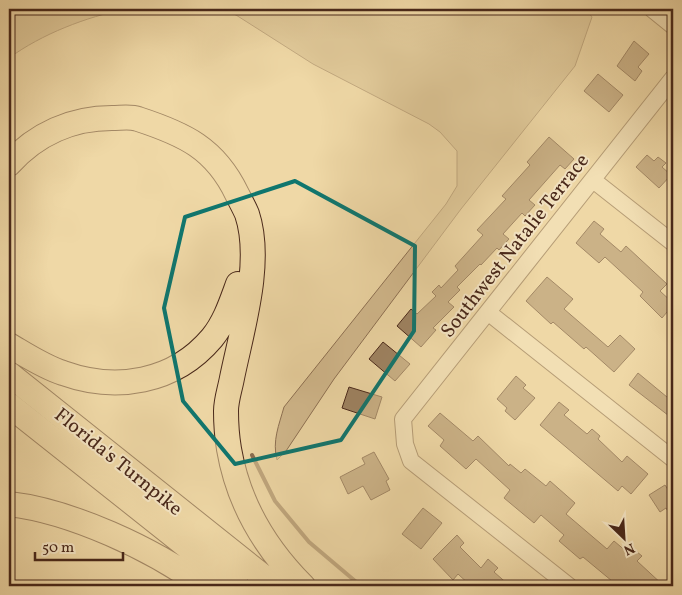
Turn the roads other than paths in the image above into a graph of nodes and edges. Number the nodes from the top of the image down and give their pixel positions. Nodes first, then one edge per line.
1 (652, 9) edge
2 (673, 26) edge
3 (673, 78) edge
4 (9, 164) edge
5 (593, 180) junction
6 (9, 184) edge
7 (673, 243) edge
8 (489, 313) junction
9 (9, 345) edge
10 (9, 374) edge
11 (9, 405) edge
12 (673, 458) edge
13 (9, 504) edge
14 (203, 586) edge
15 (238, 586) edge
16 (275, 586) edge
17 (303, 586) edge
18 (569, 586) edge

1 - 2 street
3 - 5 street, Southwest Natalie Terrace
4 - 17 highway
5 - 7 street
5 - 8 street, Southwest Natalie Terrace
6 - 9 highway
8 - 12 street
8 - 18 street, Southwest Natalie Terrace
10 - 16 highway, Florida's Turnpike
11 - 15 highway, Florida's Turnpike
13 - 14 highway

